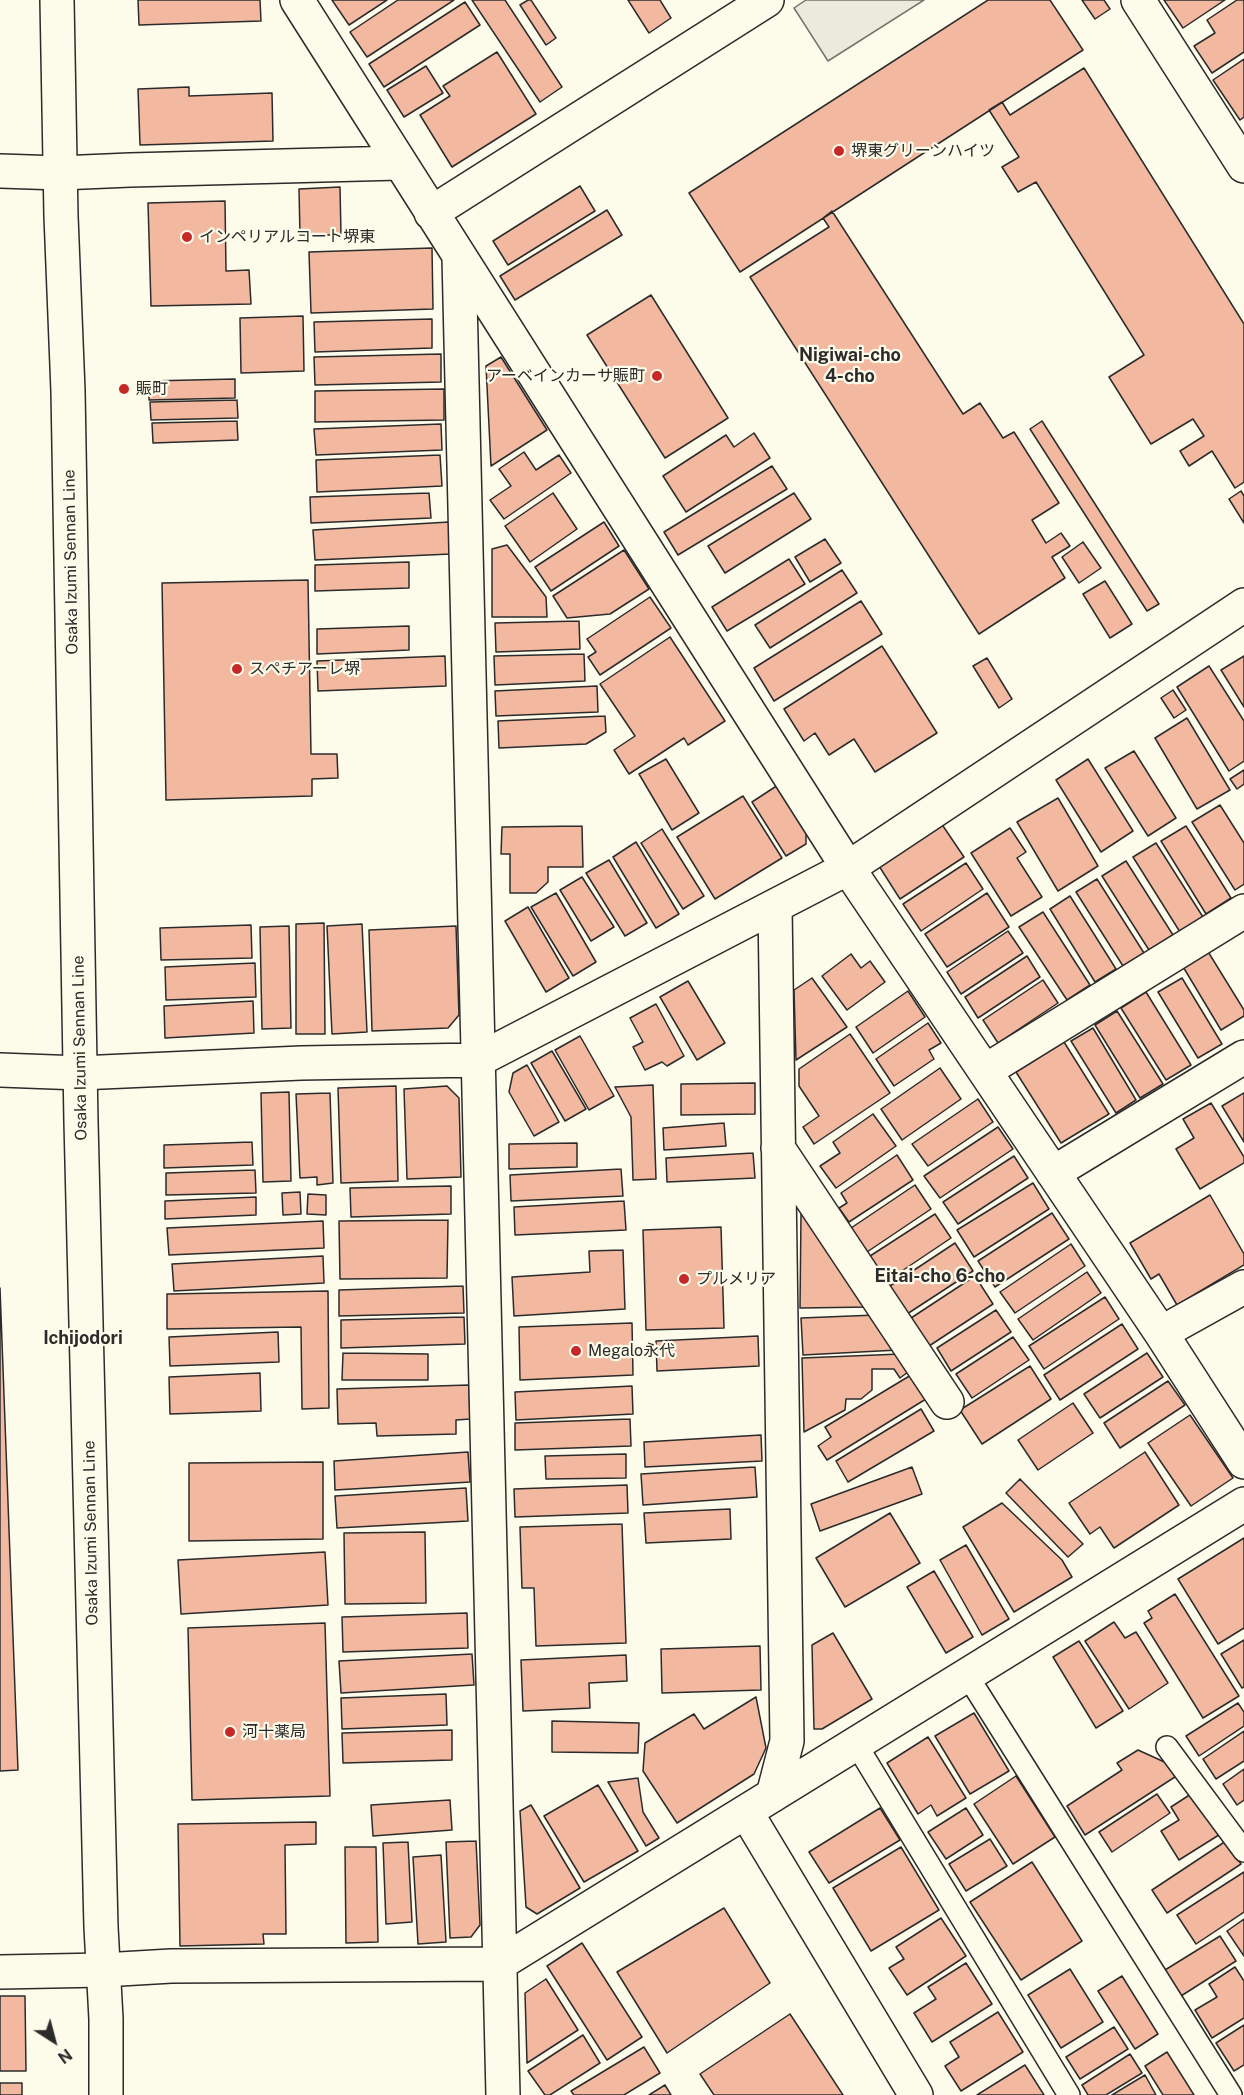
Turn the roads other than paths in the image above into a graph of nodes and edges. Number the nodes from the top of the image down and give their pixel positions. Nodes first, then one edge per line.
1 (57, 0) edge
2 (297, 0) edge
3 (767, 0) edge
4 (1138, 0) edge
5 (399, 163) junction
6 (1244, 166) edge
7 (0, 171) edge
8 (60, 173) junction
9 (431, 213) junction
10 (459, 257) junction
11 (1244, 605) edge
12 (848, 868) junction
13 (775, 906) junction
14 (1244, 911) edge
15 (1244, 1057) edge
16 (478, 1060) junction
17 (0, 1070) edge
18 (985, 1071) junction
19 (80, 1072) junction
20 (778, 1148) junction
21 (1053, 1173) junction
22 (1244, 1287) edge
23 (1161, 1333) junction
24 (946, 1402) dead end
25 (1244, 1462) edge
26 (1244, 1504) edge
27 (967, 1676) junction
28 (856, 1744) junction
29 (1167, 1747) dead end
30 (760, 1804) junction
31 (1244, 1851) edge
32 (500, 1964) junction
33 (103, 1970) junction
34 (0, 1972) edge
35 (106, 2095) edge
36 (503, 2095) edge
37 (916, 2095) edge
38 (1070, 2095) edge
39 (1231, 2095) edge

1 - 8 street, Osaka Izumi Sennan Line
2 - 5 street
3 - 9 street
4 - 6 street
5 - 8 street
5 - 9 street
7 - 8 street
8 - 19 street, Osaka Izumi Sennan Line
9 - 10 street
10 - 12 street
10 - 16 street
11 - 12 street
12 - 13 street
12 - 18 street
13 - 16 street
13 - 20 street
14 - 18 street
15 - 21 street
16 - 19 street
16 - 32 street
17 - 19 street
18 - 21 street
19 - 33 street, Osaka Izumi Sennan Line
20 - 24 street
20 - 30 street
21 - 23 street
22 - 23 street
23 - 25 street
26 - 27 street
27 - 28 street
27 - 39 lane
28 - 30 street
28 - 38 lane
29 - 31 lane
30 - 32 street
30 - 37 street
32 - 33 street
32 - 36 street
33 - 34 street
33 - 35 street, Osaka Izumi Sennan Line

